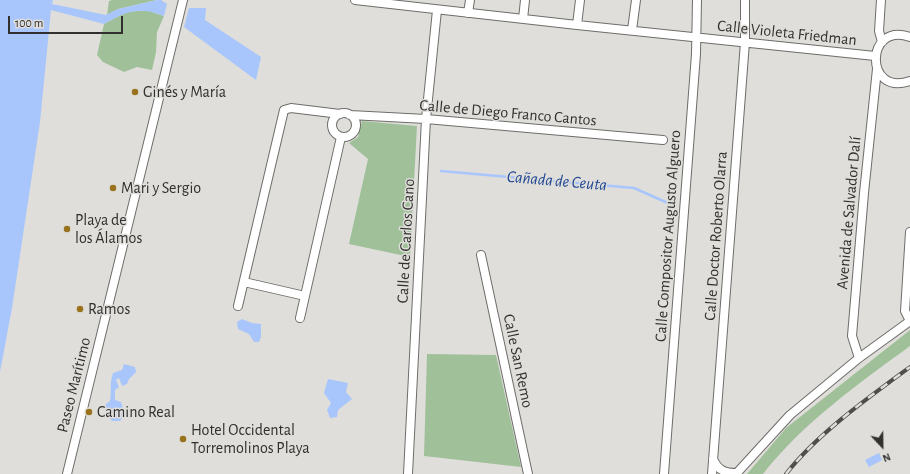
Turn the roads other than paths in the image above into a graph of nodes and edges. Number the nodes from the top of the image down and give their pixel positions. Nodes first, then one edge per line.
1 (183, 0) edge
2 (354, 0) edge
3 (470, 0) edge
4 (525, 0) edge
5 (580, 0) edge
6 (636, 0) edge
7 (697, 0) edge
8 (745, 0) edge
9 (881, 0) edge
10 (414, 4) edge
11 (437, 10) junction
12 (468, 13) junction
13 (523, 19) junction
14 (577, 25) junction
15 (632, 30) junction
16 (697, 38) junction
17 (910, 38) edge
18 (745, 42) junction
19 (882, 42) junction
20 (875, 56) junction
21 (877, 68) junction
22 (910, 81) edge
23 (340, 114) junction
24 (350, 115) junction
25 (426, 119) junction
26 (341, 137) junction
27 (664, 140) dead end
28 (910, 232) edge
29 (481, 255) dead end
30 (244, 282) junction
31 (305, 296) junction
32 (238, 306) dead end
33 (300, 318) dead end
34 (910, 321) edge
35 (859, 358) junction
36 (713, 458) junction
37 (67, 474) edge
38 (408, 474) edge
39 (528, 474) edge
40 (664, 474) edge
41 (712, 474) edge
42 (736, 474) edge

1 - 37 street, Paseo Marítimo
2 - 10 street, Calle Violeta Friedman
3 - 12 street
4 - 13 street
5 - 14 street
6 - 15 street
7 - 16 street, Calle Compositor Augusto Alguero
8 - 18 street, Calle Doctor Roberto Olarra
9 - 19 street
10 - 11 street, Calle Violeta Friedman
11 - 12 street, Calle Violeta Friedman
11 - 25 street, Calle de Carlos Cano
12 - 13 street, Calle Violeta Friedman
13 - 14 street, Calle Violeta Friedman
14 - 15 street, Calle Violeta Friedman
15 - 16 street, Calle Violeta Friedman
16 - 18 street, Calle Violeta Friedman
16 - 40 street, Calle Compositor Augusto Alguero
17 - 19 street
18 - 20 street, Calle Violeta Friedman
18 - 36 street, Calle Doctor Roberto Olarra
19 - 20 street
20 - 21 street, Avenida de Salvador Dalí
21 - 22 street
21 - 35 street, Avenida de Salvador Dalí
23 - 24 street
23 - 26 street
23 - 30 street
24 - 25 street, Calle de Diego Franco Cantos
24 - 26 street
25 - 27 street, Calle de Diego Franco Cantos
25 - 38 street, Calle de Carlos Cano
26 - 31 street
28 - 34 street
29 - 39 street, Calle San Remo
30 - 31 street
30 - 32 street
31 - 33 street
34 - 35 street
35 - 42 street
36 - 41 street, Calle Doctor Roberto Olarra
36 - 42 street

